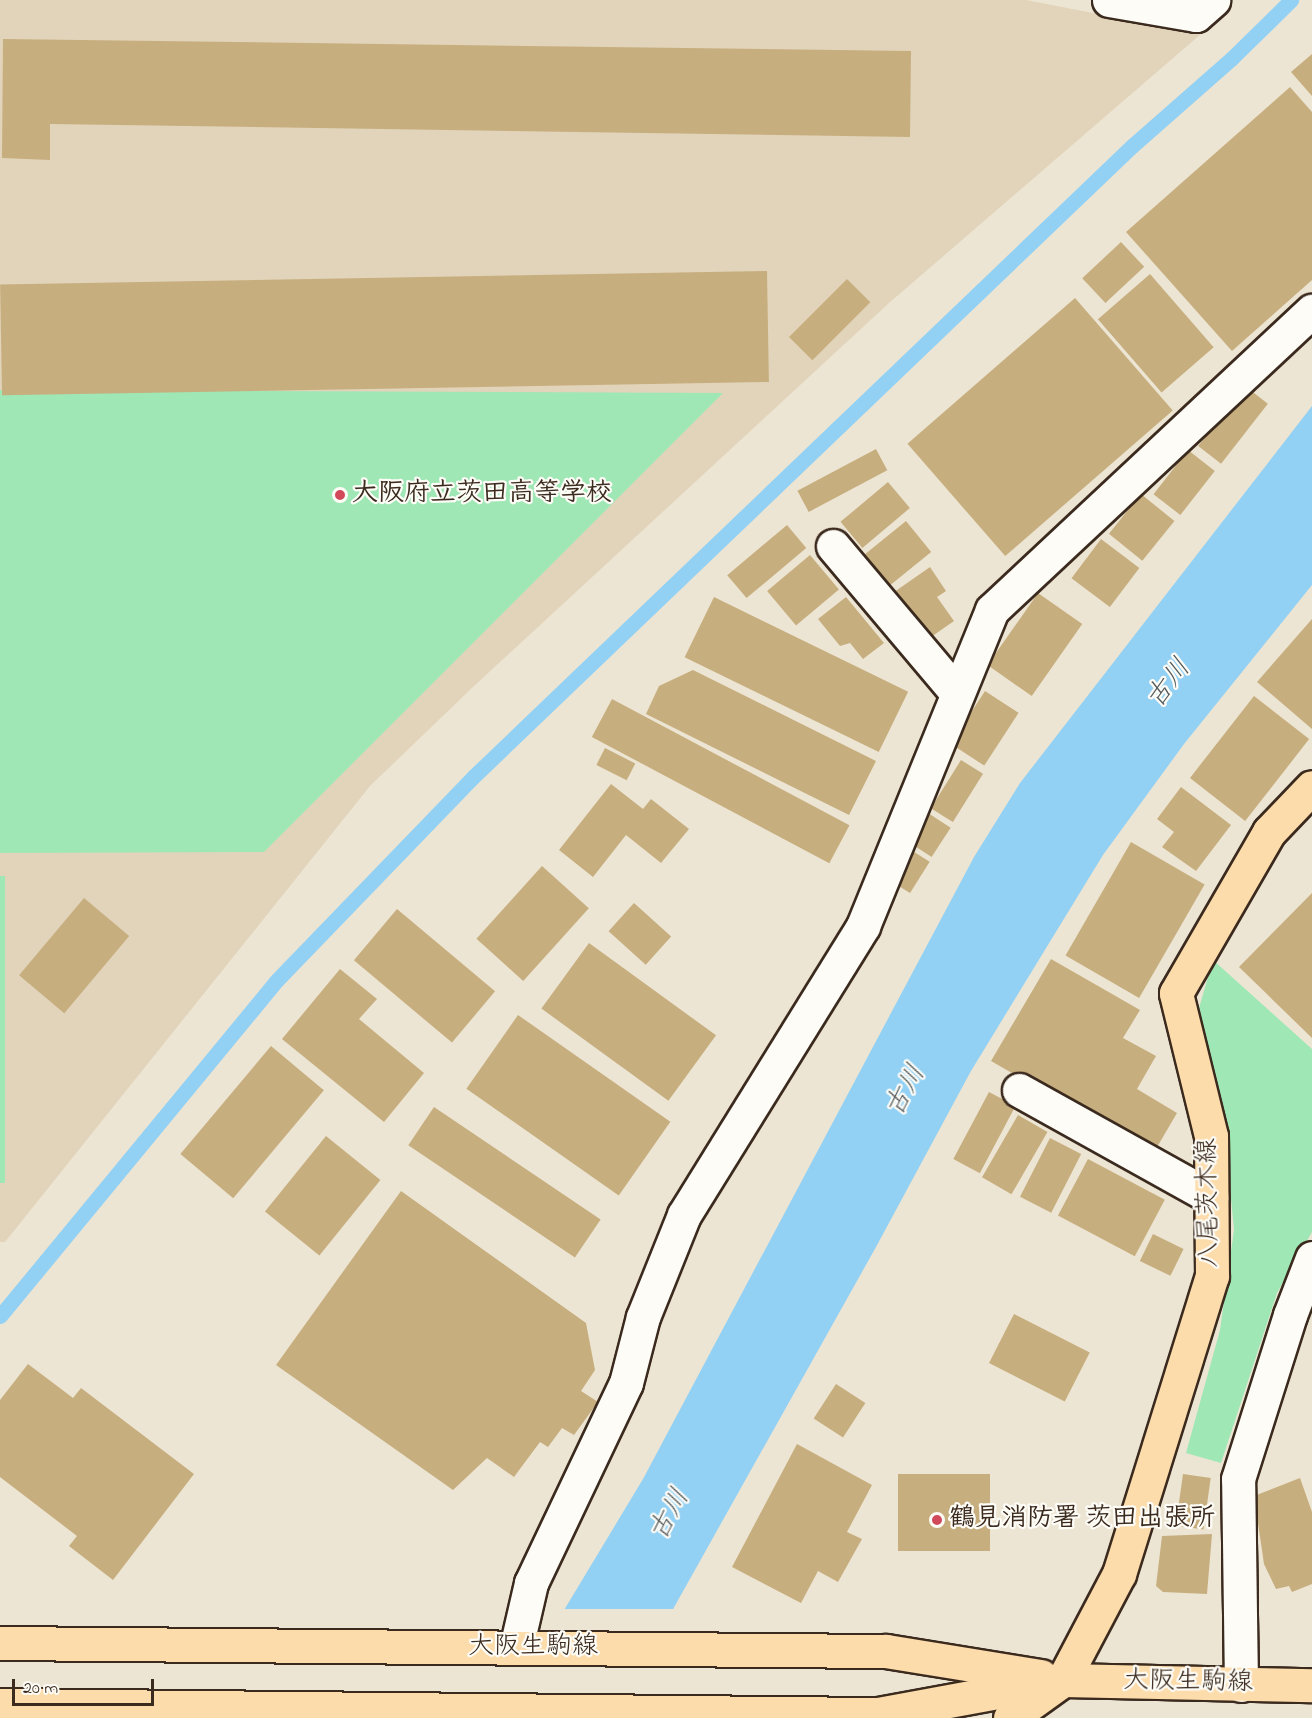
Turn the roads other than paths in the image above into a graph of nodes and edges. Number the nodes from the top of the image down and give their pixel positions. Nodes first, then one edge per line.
1 (1109, 0) edge
2 (1213, 0) edge
3 (1312, 311) edge
4 (833, 546) dead end
5 (957, 693) junction
6 (1312, 786) edge
7 (1019, 1090) dead end
8 (1211, 1197) junction
9 (1312, 1258) edge
10 (0, 1643) edge
11 (516, 1648) junction
12 (1064, 1680) junction
13 (1241, 1685) junction
14 (1312, 1685) edge
15 (0, 1705) edge
16 (349, 1714) edge
17 (1010, 1718) edge

1 - 2 street
3 - 5 street
4 - 5 street
5 - 11 street
6 - 8 main road, 八尾茨木線
7 - 8 street
8 - 12 main road, 八尾茨木線
9 - 13 street
10 - 11 main road, 大阪生駒線
11 - 12 main road, 大阪生駒線
12 - 13 main road, 大阪生駒線
12 - 16 main road, 大阪生駒線
12 - 17 main road, 八尾茨木線
13 - 14 main road, 大阪生駒線
15 - 16 main road, 大阪生駒線

